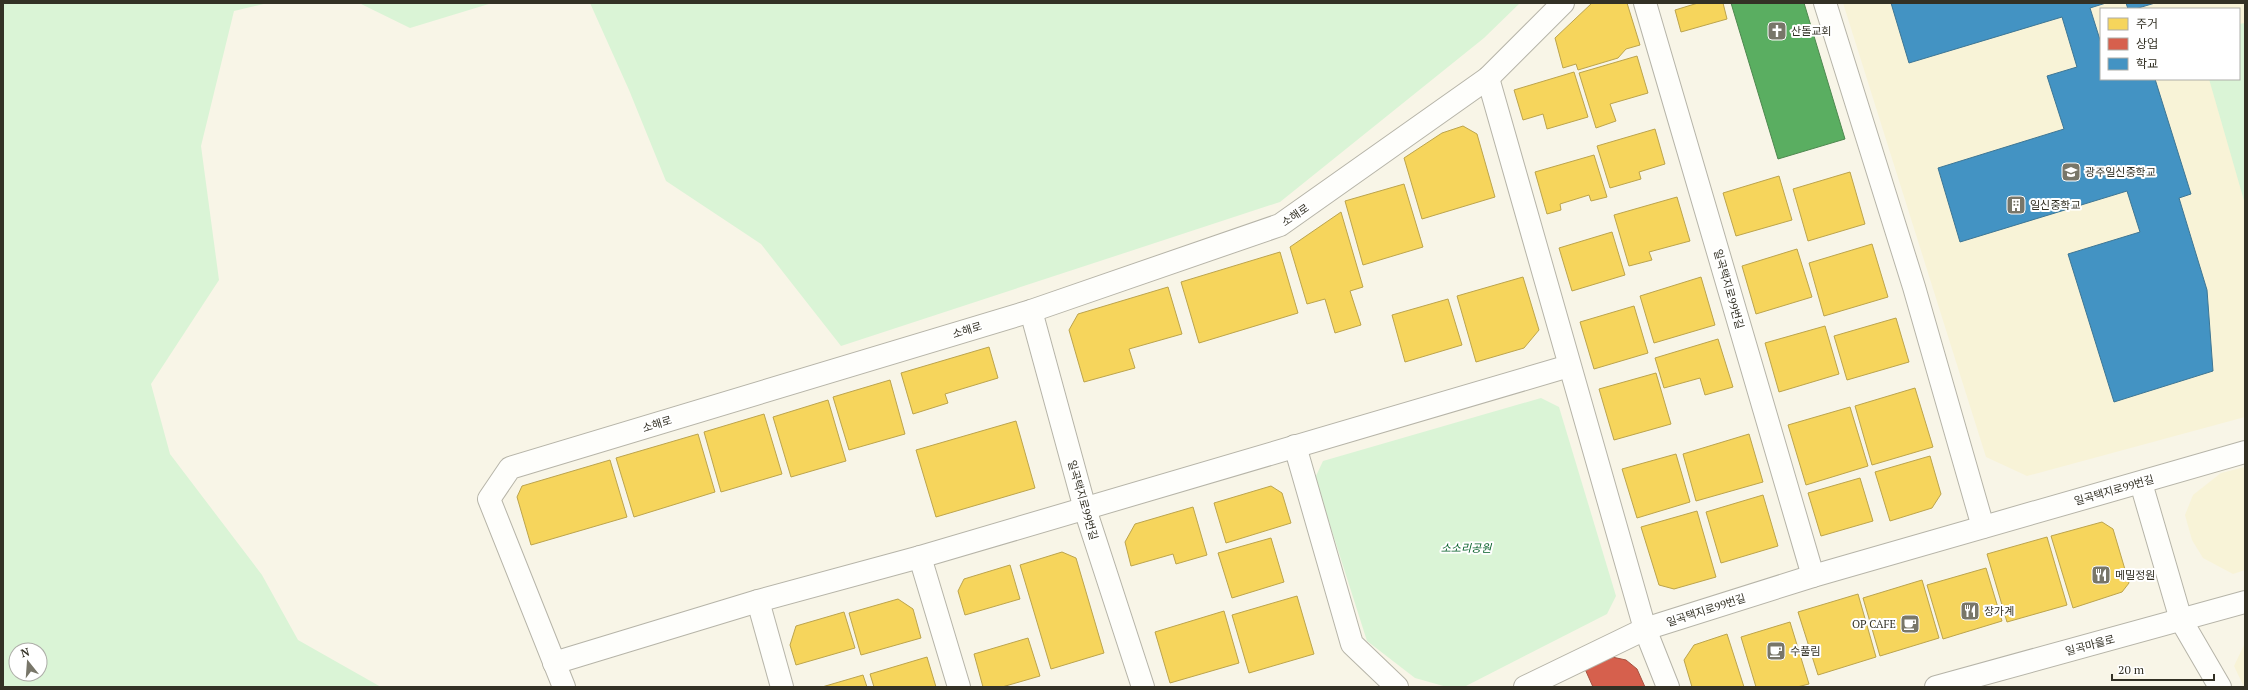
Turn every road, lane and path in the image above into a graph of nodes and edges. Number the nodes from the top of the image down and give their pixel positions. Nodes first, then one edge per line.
1 (1564, 3) edge
2 (1645, 3) edge
3 (1825, 3) edge
4 (1488, 78) junction
5 (1031, 311) junction
6 (1569, 366) junction
7 (1295, 446) junction
8 (2245, 452) edge
9 (2141, 483) junction
10 (1085, 509) junction
11 (1983, 527) junction
12 (920, 557) junction
13 (1813, 576) junction
14 (758, 601) junction
15 (2245, 602) edge
16 (2181, 620) junction
17 (1645, 629) junction
18 (554, 663) junction
19 (564, 687) edge
20 (782, 687) edge
21 (960, 687) edge
22 (1143, 687) edge
23 (1397, 687) edge
24 (1525, 687) edge
25 (1668, 687) edge
26 (1936, 687) edge
27 (2220, 687) edge

1 - 4 street, 소해로
2 - 13 street, 일곡택지로99번길
3 - 11 street
4 - 5 street, 소해로
4 - 6 street
5 - 10 street, 일곡택지로99번길
5 - 18 street, 소해로
6 - 7 street
6 - 17 street
7 - 10 street
7 - 23 street
8 - 9 street, 일곡택지로99번길
9 - 11 street, 일곡택지로99번길
9 - 16 street
10 - 12 street
10 - 22 street, 일곡택지로99번길
11 - 13 street, 일곡택지로99번길
12 - 14 street
12 - 21 street
13 - 17 street, 일곡택지로99번길
14 - 18 street
14 - 20 street
15 - 16 street, 일곡마을로
16 - 26 street, 일곡마을로
16 - 27 street
17 - 24 street, 일곡택지로99번길
17 - 25 street
18 - 19 street, 소해로

